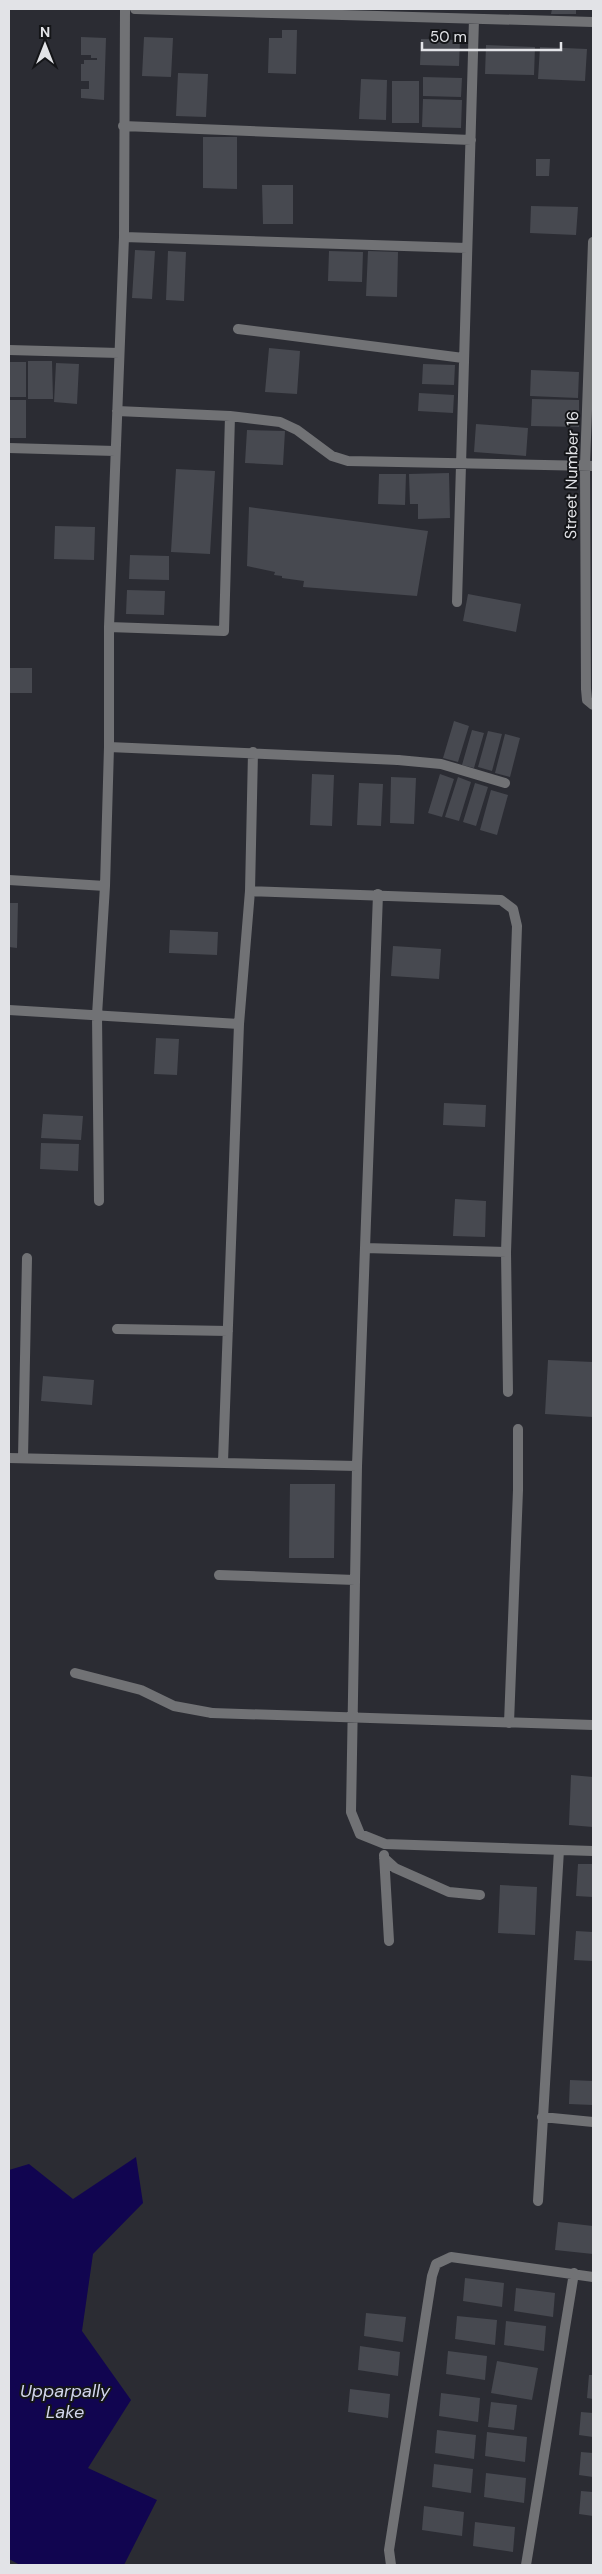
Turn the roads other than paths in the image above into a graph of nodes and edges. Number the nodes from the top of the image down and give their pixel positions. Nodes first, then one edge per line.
1 (125, 9) edge
2 (134, 9) edge
3 (256, 11) edge
4 (474, 19) junction
5 (593, 22) edge
6 (123, 126) junction
7 (471, 140) junction
8 (124, 237) junction
9 (593, 242) edge
10 (467, 248) junction
11 (238, 329) dead end
12 (9, 350) edge
13 (119, 353) junction
14 (463, 358) junction
15 (116, 411) junction
16 (230, 416) junction
17 (9, 448) edge
18 (115, 451) junction
19 (460, 464) junction
20 (589, 465) edge
21 (457, 602) dead end
22 (109, 627) junction
23 (593, 705) edge
24 (110, 747) junction
25 (252, 752) junction
26 (505, 783) dead end
27 (9, 880) edge
28 (105, 886) junction
29 (250, 891) junction
30 (378, 894) junction
31 (9, 1010) edge
32 (97, 1015) junction
33 (239, 1024) junction
34 (99, 1201) dead end
35 (365, 1248) junction
36 (506, 1252) junction
37 (27, 1258) dead end
38 (117, 1329) dead end
39 (228, 1331) junction
40 (508, 1392) dead end
41 (518, 1429) dead end
42 (9, 1458) edge
43 (23, 1458) junction
44 (223, 1462) junction
45 (357, 1466) junction
46 (219, 1576) dead end
47 (355, 1580) junction
48 (75, 1673) dead end
49 (353, 1719) junction
50 (509, 1724) junction
51 (593, 1725) edge
52 (385, 1844) junction
53 (558, 1850) junction
54 (593, 1851) edge
55 (384, 1858) junction
56 (480, 1895) dead end
57 (389, 1941) dead end
58 (542, 2117) junction
59 (593, 2122) edge
60 (538, 2201) dead end
61 (574, 2273) junction
62 (593, 2277) edge
63 (391, 2565) edge
64 (526, 2565) edge

1 - 6 street
2 - 3 street
3 - 4 street
4 - 5 street
4 - 7 street
6 - 7 street
6 - 8 street
7 - 10 street
8 - 10 street
8 - 13 street
9 - 20 street, Street Number 16
10 - 14 street
11 - 14 street
12 - 13 street
13 - 15 street
14 - 19 street
15 - 16 street
15 - 18 street
16 - 19 street
16 - 22 street
17 - 18 street
18 - 22 street
19 - 20 street
19 - 21 street
20 - 23 street, Street Number 16
22 - 24 street
24 - 25 street
24 - 28 street
25 - 26 street
25 - 29 street
27 - 28 street
28 - 32 street
29 - 30 street
29 - 33 street
30 - 35 street
30 - 36 street
31 - 32 street
32 - 33 street
32 - 34 street
33 - 39 street
35 - 36 street
35 - 45 street
36 - 40 street
37 - 43 street
38 - 39 street
39 - 44 street
41 - 50 street
42 - 43 street
43 - 44 street
44 - 45 street
45 - 47 street
46 - 47 street
47 - 49 street
48 - 49 street
49 - 50 street
49 - 52 street
50 - 51 street
52 - 53 street
52 - 55 street
53 - 54 street
53 - 58 street
55 - 56 street
55 - 57 street
58 - 59 street
58 - 60 street
61 - 62 street
61 - 63 street
61 - 64 street

